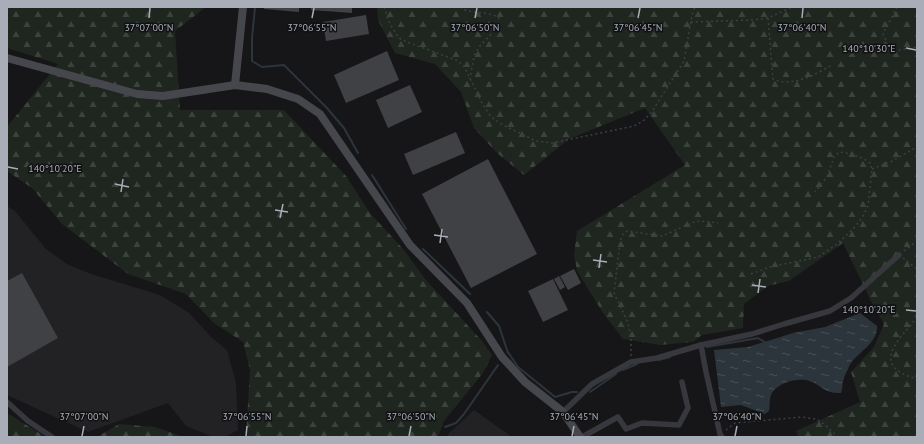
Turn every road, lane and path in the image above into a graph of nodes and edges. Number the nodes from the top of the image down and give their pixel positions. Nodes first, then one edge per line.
1 (243, 7) edge
2 (384, 7) edge
3 (460, 7) edge
4 (695, 7) edge
5 (792, 7) edge
6 (896, 7) edge
7 (768, 18) junction
8 (691, 22) junction
9 (917, 48) edge
10 (7, 58) edge
11 (832, 65) dead end
12 (470, 80) junction
13 (235, 85) junction
14 (917, 147) edge
15 (872, 169) junction
16 (815, 192) dead end
17 (718, 223) dead end
18 (917, 241) edge
19 (899, 256) junction
20 (917, 269) edge
21 (751, 274) dead end
22 (917, 317) edge
23 (701, 345) junction
24 (631, 362) junction
25 (917, 379) edge
26 (682, 382) dead end
27 (7, 402) edge
28 (563, 412) junction
29 (721, 435) edge
30 (52, 437) edge
31 (581, 437) edge
32 (838, 437) edge

1 - 13 street
2 - 12 path
3 - 12 path
4 - 8 path
5 - 7 path
6 - 9 path
7 - 8 path
7 - 11 path
8 - 12 path
10 - 13 street
13 - 28 street
14 - 15 path
15 - 16 path
15 - 21 path
17 - 24 path
18 - 19 path
19 - 20 path
19 - 23 street
22 - 25 path
23 - 24 street
23 - 29 street
24 - 28 street
26 - 31 street
27 - 30 street
28 - 31 street
29 - 32 path

